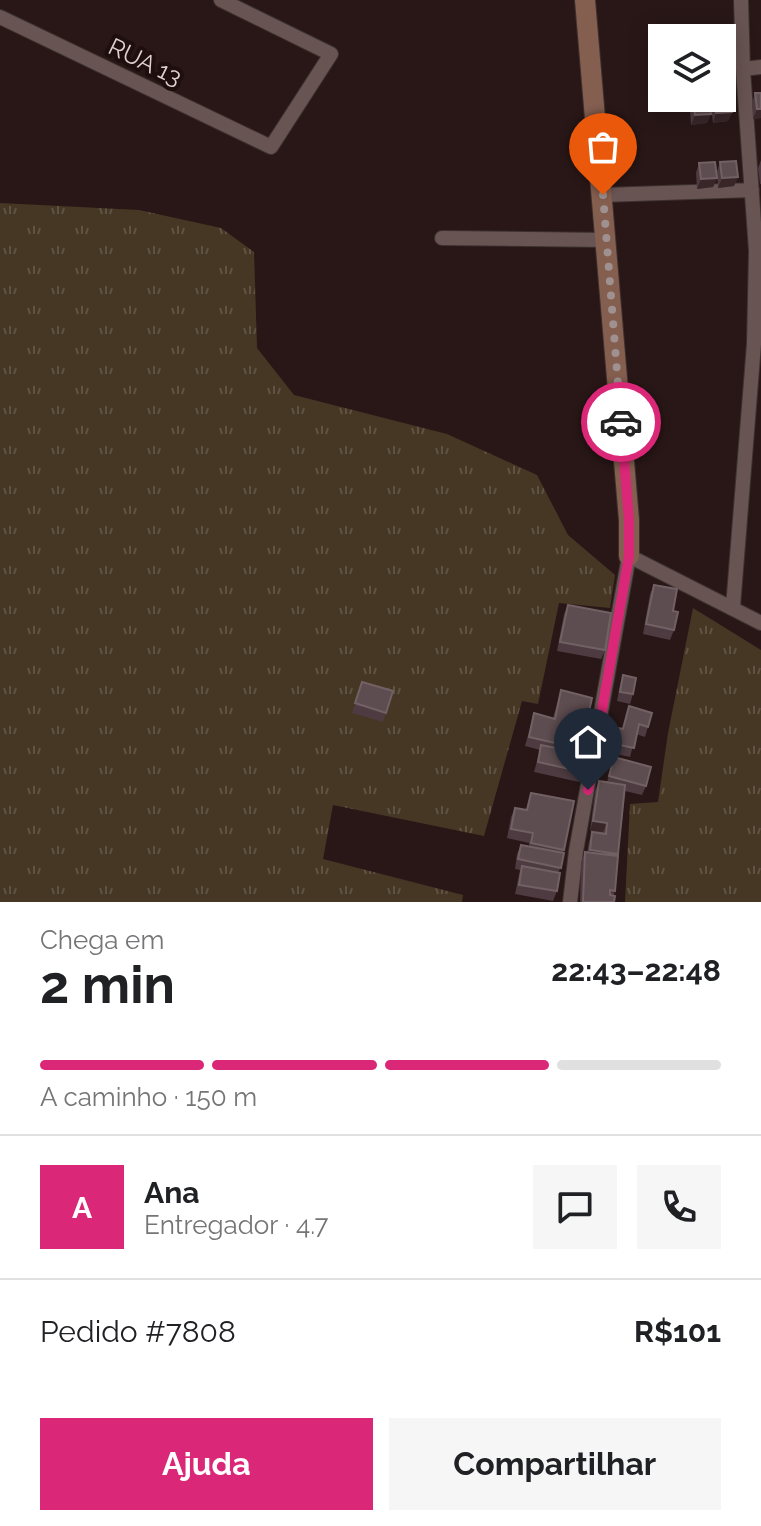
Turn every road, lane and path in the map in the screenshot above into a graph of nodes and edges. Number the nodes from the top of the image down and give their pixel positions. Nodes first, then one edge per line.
1 (221, 0) edge
2 (585, 0) edge
3 (741, 0) edge
4 (0, 17) edge
5 (761, 67) edge
6 (743, 69) junction
7 (603, 195) junction
8 (756, 197) edge
9 (442, 238) dead end
10 (606, 240) junction
11 (629, 556) junction
12 (733, 607) junction
13 (761, 623) edge
14 (570, 902) edge

1 - 4 street, RUA 13
2 - 7 street
3 - 6 street
5 - 6 street
6 - 8 street
7 - 8 street
7 - 10 street
8 - 12 street
9 - 10 street
10 - 11 street
11 - 12 street
11 - 14 street
12 - 13 street

